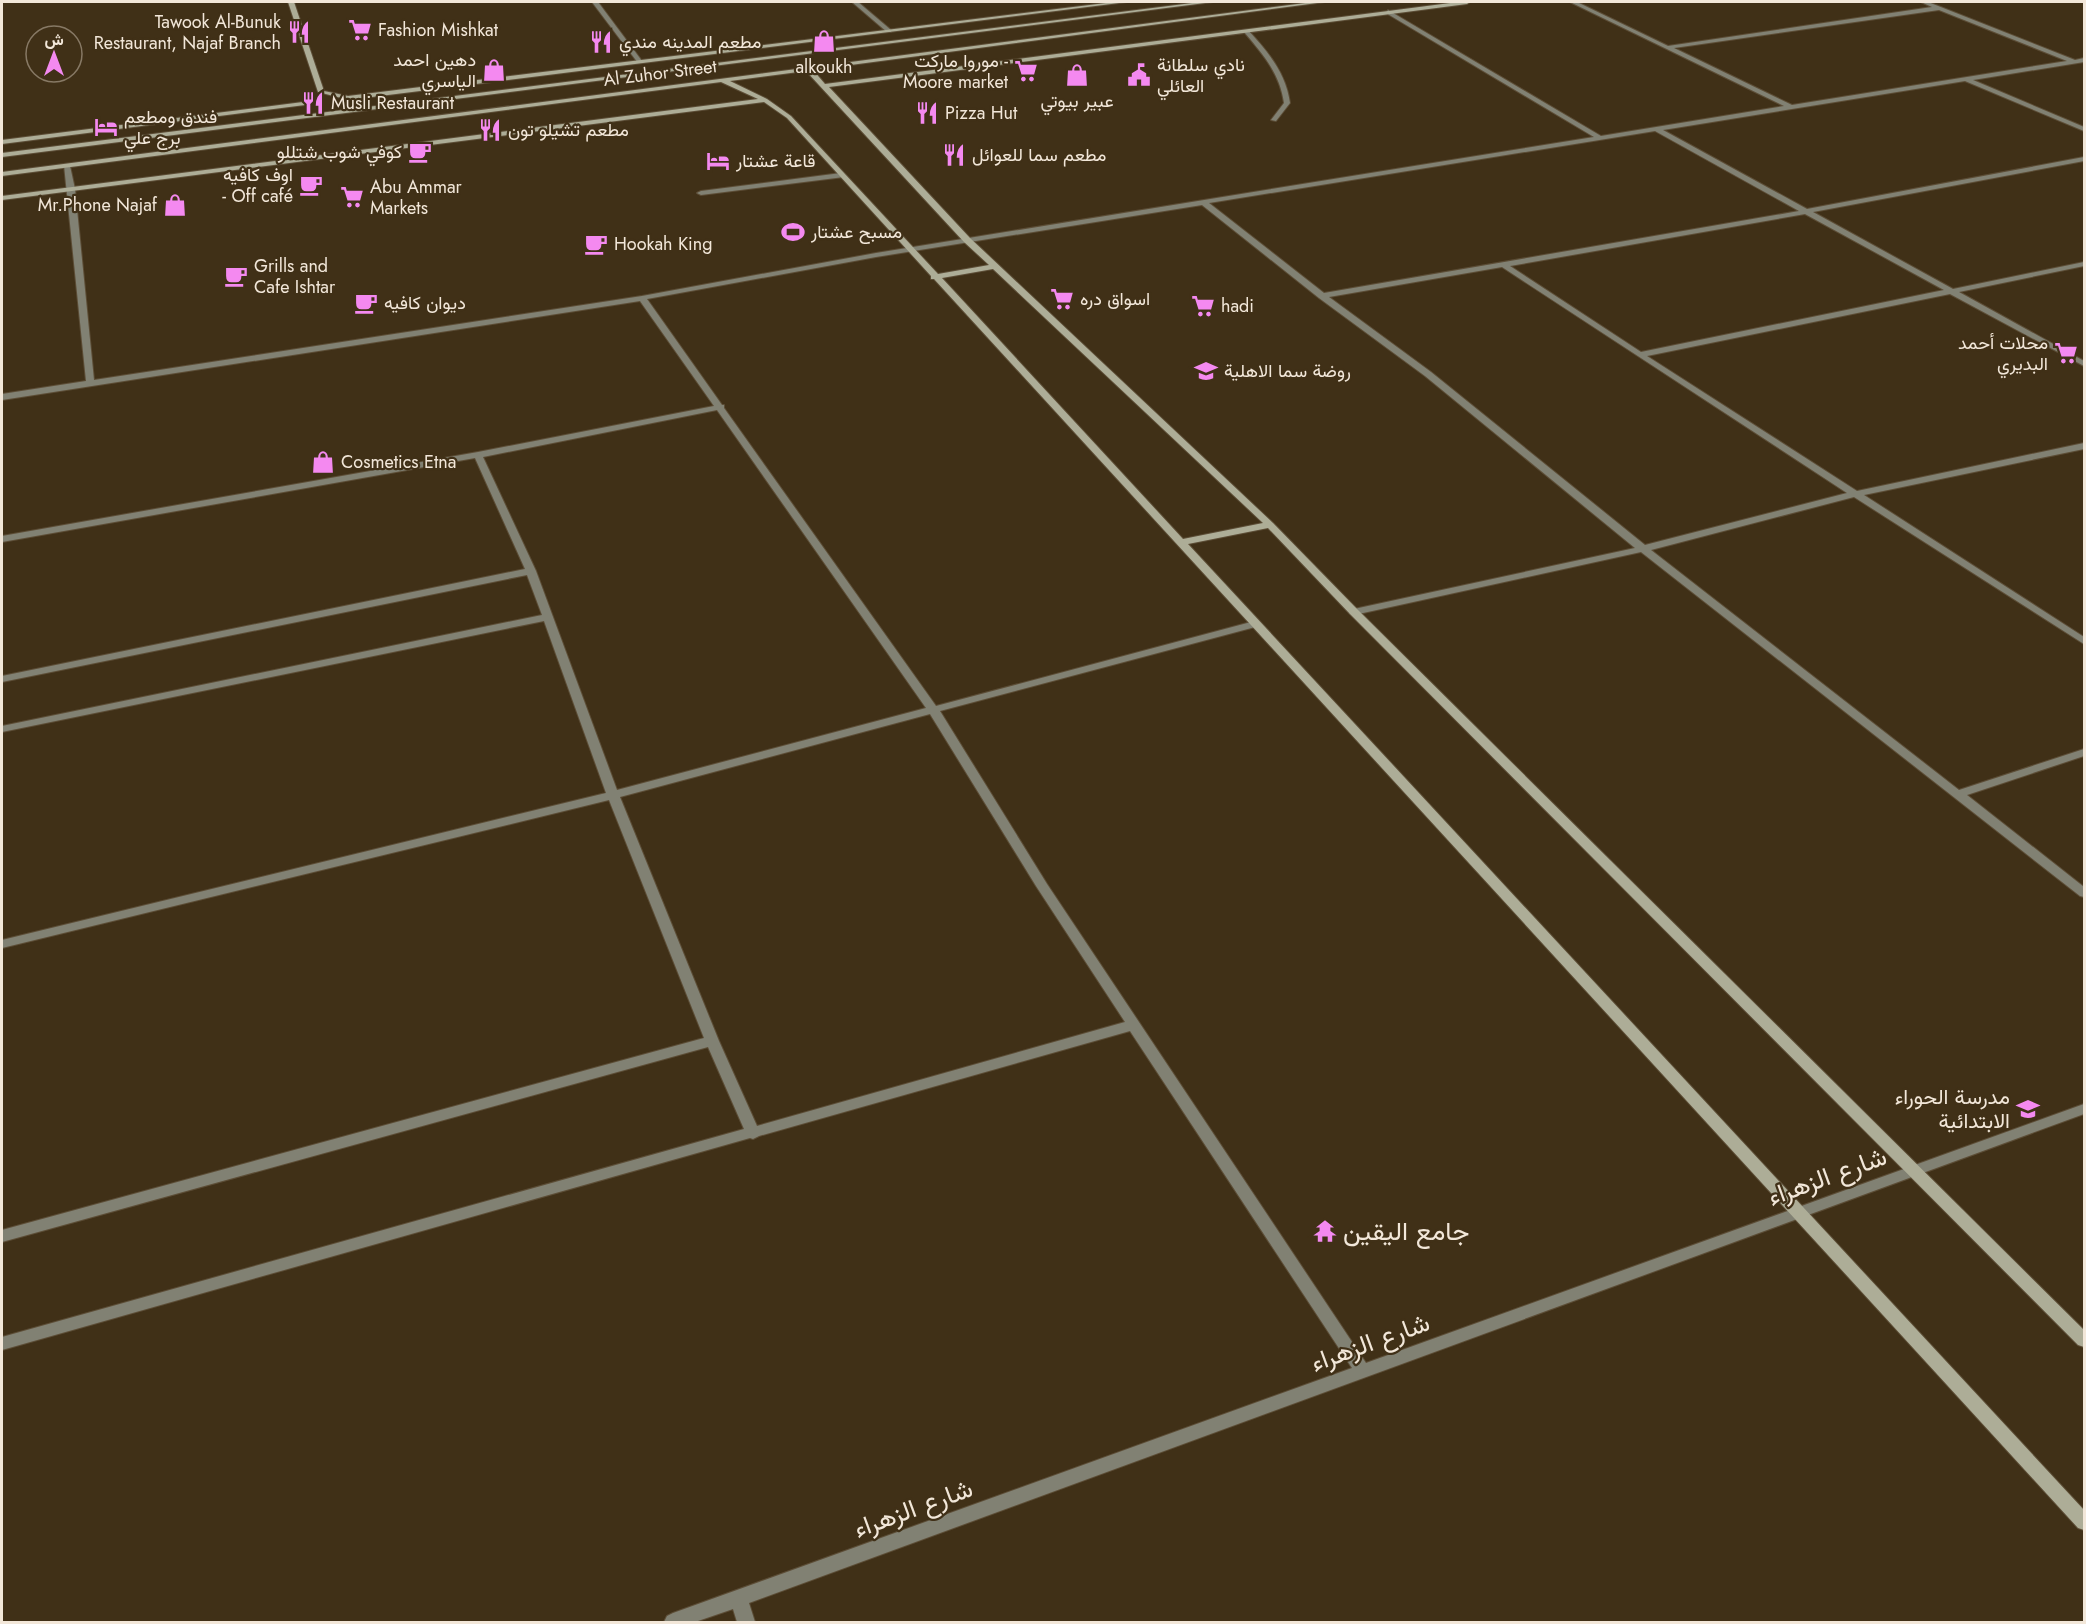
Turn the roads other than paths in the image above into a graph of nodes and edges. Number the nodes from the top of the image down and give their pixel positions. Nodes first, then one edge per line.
1 (291, 2) edge
2 (595, 2) edge
3 (855, 2) edge
4 (1124, 2) edge
5 (1210, 2) edge
6 (1322, 2) edge
7 (1467, 2) edge
8 (1574, 2) edge
9 (1924, 2) edge
10 (1940, 8) junction
11 (1037, 12) junction
12 (1388, 12) junction
13 (1052, 22) junction
14 (889, 31) junction
15 (1246, 31) junction
16 (1067, 36) junction
17 (1075, 41) dead end
18 (1082, 46) dead end
19 (1670, 47) junction
20 (1090, 51) junction
21 (2085, 60) edge
22 (2073, 61) junction
23 (640, 62) junction
24 (808, 69) junction
25 (1964, 79) junction
26 (722, 80) junction
27 (824, 86) junction
28 (321, 92) junction
29 (347, 98) junction
30 (765, 100) junction
31 (411, 103) junction
32 (303, 104) junction
33 (1791, 107) junction
34 (1274, 120) dead end
35 (267, 121) junction
36 (1656, 129) junction
37 (2085, 129) edge
38 (1600, 138) junction
39 (2, 142) edge
40 (2, 155) edge
41 (2085, 159) edge
42 (66, 166) junction
43 (2, 174) edge
44 (841, 175) junction
45 (71, 189) junction
46 (702, 192) dead end
47 (2, 198) edge
48 (1203, 202) junction
49 (1809, 211) junction
50 (967, 240) junction
51 (909, 250) junction
52 (2085, 264) edge
53 (1504, 265) junction
54 (994, 266) junction
55 (934, 277) junction
56 (1955, 292) junction
57 (1322, 296) junction
58 (642, 298) junction
59 (1640, 355) junction
60 (2085, 364) edge
61 (90, 383) junction
62 (2, 397) edge
63 (721, 407) junction
64 (2085, 446) edge
65 (478, 455) junction
66 (1854, 494) junction
67 (1269, 525) junction
68 (2, 538) edge
69 (1181, 542) junction
70 (1643, 549) junction
71 (531, 571) junction
72 (1353, 612) junction
73 (548, 617) junction
74 (1255, 624) junction
75 (2085, 641) edge
76 (2, 679) edge
77 (933, 710) junction
78 (2, 729) edge
79 (2085, 752) edge
80 (613, 795) junction
81 (1956, 795) junction
82 (2085, 893) edge
83 (2, 944) edge
84 (1133, 1025) junction
85 (712, 1041) junction
86 (2085, 1109) edge
87 (753, 1134) junction
88 (1915, 1171) junction
89 (1799, 1213) junction
90 (2, 1236) edge
91 (2085, 1340) edge
92 (2, 1344) edge
93 (1364, 1372) junction
94 (2085, 1522) edge
95 (739, 1599) junction
96 (673, 1623) edge
97 (746, 1623) edge

1 - 28 street
2 - 23 street
3 - 14 street
4 - 11 street
5 - 13 street, Al Zuhor Street
6 - 16 street, Al Zuhor Street
7 - 12 street
8 - 19 street
9 - 10 street
10 - 19 street
10 - 22 street
11 - 13 street
11 - 14 street
12 - 15 street
12 - 38 street
13 - 31 street, Al Zuhor Street
14 - 23 street
15 - 20 street
15 - 34 street
16 - 17 street
16 - 24 street, Al Zuhor Street
18 - 20 street
19 - 33 street
20 - 27 street
21 - 22 street
22 - 25 street
23 - 29 street
24 - 26 street, Al Zuhor Street
24 - 27 street
25 - 33 street
25 - 37 street
26 - 30 street
26 - 42 street, Al Zuhor Street
27 - 50 street
28 - 29 street
28 - 32 street
29 - 31 street
30 - 44 street
30 - 45 street
31 - 35 street, Al Zuhor Street
32 - 35 street
32 - 39 street
33 - 36 street
35 - 40 street, Al Zuhor Street
36 - 38 street
36 - 49 street
38 - 48 street
41 - 49 street
42 - 43 street, Al Zuhor Street
42 - 45 street
44 - 46 street
44 - 51 street
45 - 47 street
45 - 61 street
48 - 50 street
48 - 57 street
49 - 53 street
49 - 56 street
50 - 51 street
50 - 54 street
51 - 55 street
51 - 58 street
52 - 56 street
53 - 57 street
53 - 59 street
54 - 55 street
54 - 67 street
55 - 69 street
56 - 59 street
56 - 60 street
57 - 70 street
58 - 61 street
58 - 63 street
59 - 66 street
61 - 62 street
63 - 65 street
63 - 77 street
64 - 66 street
65 - 68 street
65 - 71 street
66 - 70 street
66 - 75 street
67 - 69 street
67 - 72 street
69 - 74 street
70 - 72 street
70 - 81 street
71 - 73 street
71 - 76 street
72 - 88 street
73 - 78 street
73 - 80 street
74 - 77 street
74 - 89 street
77 - 80 street
77 - 84 street
79 - 81 street
80 - 83 street
80 - 85 street
81 - 82 street
84 - 87 street
84 - 93 street
85 - 87 street
85 - 90 street
86 - 88 street, شارع الزهراء
87 - 92 street
88 - 89 street, شارع الزهراء
88 - 91 street
89 - 93 street, شارع الزهراء
89 - 94 street
93 - 95 street, شارع الزهراء
95 - 96 street, شارع الزهراء
95 - 97 street

